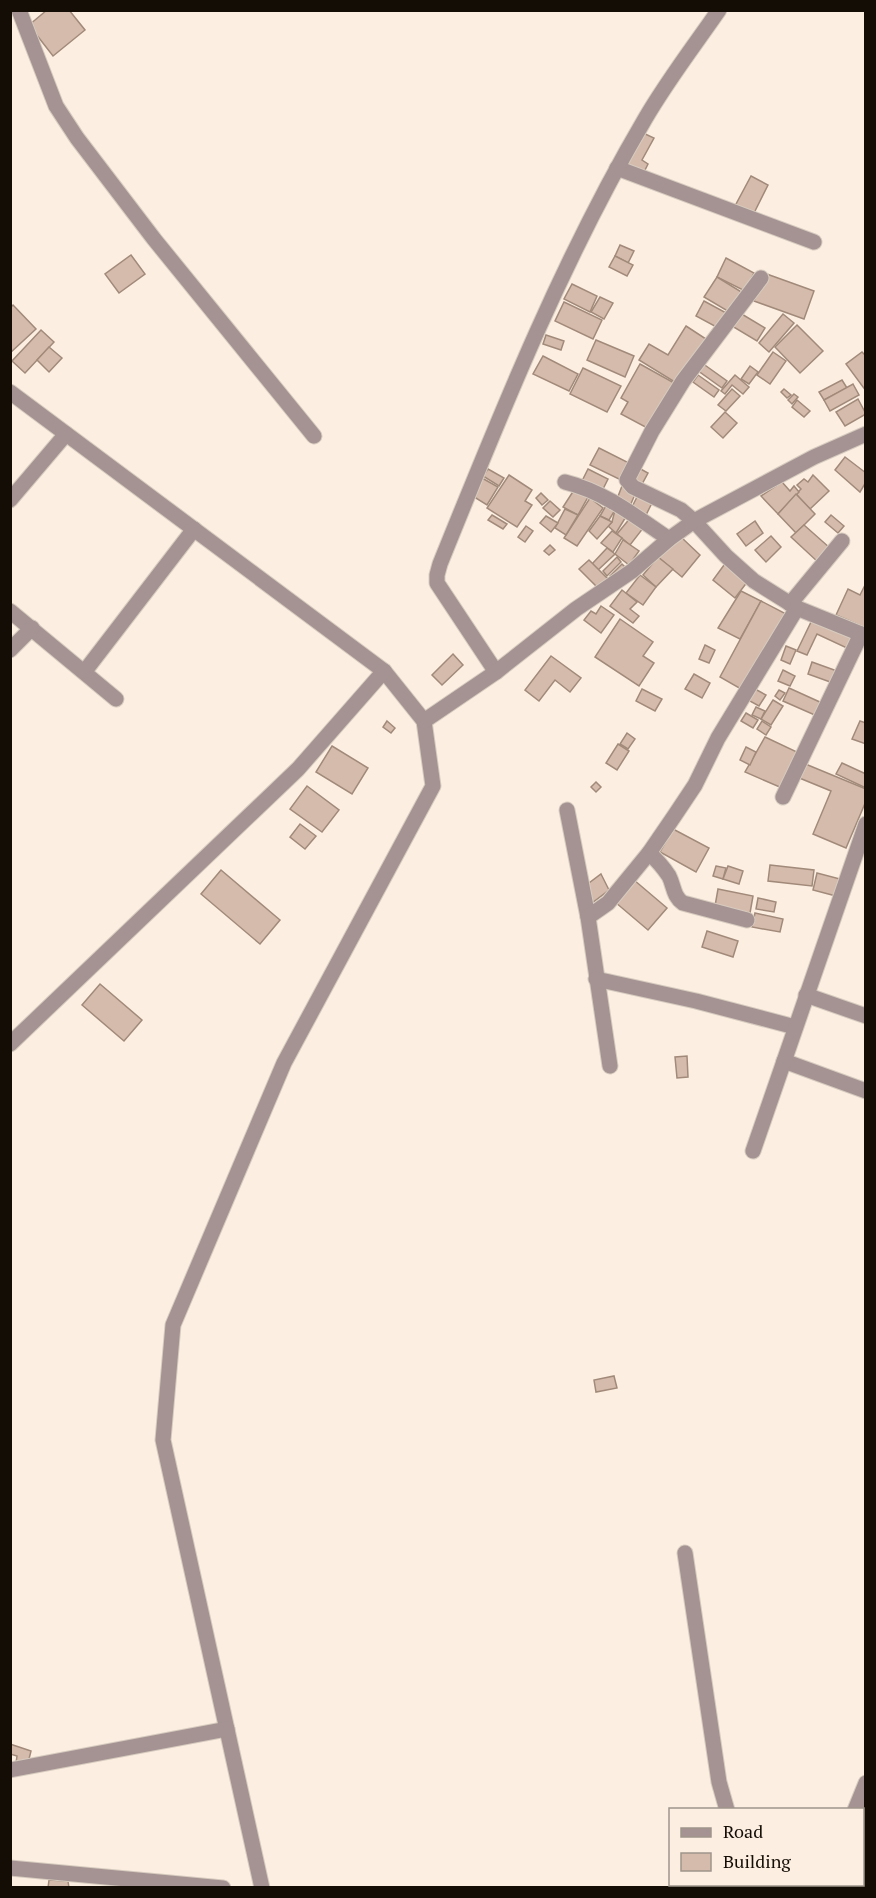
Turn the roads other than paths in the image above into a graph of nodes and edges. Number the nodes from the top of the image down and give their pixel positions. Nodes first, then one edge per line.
1 (719, 10) edge
2 (25, 14) edge
3 (617, 168) junction
4 (814, 242) dead end
5 (761, 278) dead end
6 (10, 392) edge
7 (66, 434) junction
8 (866, 434) edge
9 (314, 436) dead end
10 (565, 482) dead end
11 (10, 500) edge
12 (694, 521) junction
13 (194, 529) junction
14 (669, 538) junction
15 (842, 541) dead end
16 (794, 606) junction
17 (10, 611) edge
18 (32, 628) junction
19 (863, 635) edge
20 (10, 650) edge
21 (384, 671) junction
22 (85, 672) junction
23 (496, 672) junction
24 (116, 699) dead end
25 (424, 721) junction
26 (783, 797) dead end
27 (567, 810) dead end
28 (866, 824) edge
29 (649, 853) junction
30 (588, 917) junction
31 (747, 920) dead end
32 (596, 979) junction
33 (806, 995) junction
34 (866, 1016) edge
35 (795, 1027) junction
36 (10, 1044) edge
37 (784, 1061) junction
38 (610, 1066) dead end
39 (866, 1091) edge
40 (753, 1151) dead end
41 (686, 1553) dead end
42 (227, 1729) junction
43 (10, 1770) edge
44 (866, 1783) edge
45 (727, 1808) edge
46 (855, 1808) edge
47 (10, 1868) edge
48 (223, 1887) edge
49 (262, 1887) edge

1 - 3 street
2 - 9 street
3 - 4 street
3 - 23 street
5 - 12 street
6 - 7 street
7 - 11 street
7 - 13 street
8 - 12 street
10 - 14 street
12 - 14 street
12 - 16 street
13 - 21 street
13 - 22 street
14 - 23 street
15 - 16 street
16 - 19 street
16 - 29 street
17 - 18 street
18 - 20 street
18 - 22 street
19 - 26 street
21 - 25 street
21 - 36 street
22 - 24 street
23 - 25 street
25 - 42 street
27 - 30 street
28 - 33 street
29 - 30 street
29 - 31 street
30 - 32 street
32 - 35 street
32 - 38 street
33 - 34 street
33 - 35 street
35 - 37 street
37 - 39 street
37 - 40 street
41 - 45 street
42 - 43 street
42 - 49 street
44 - 46 street
47 - 48 street

